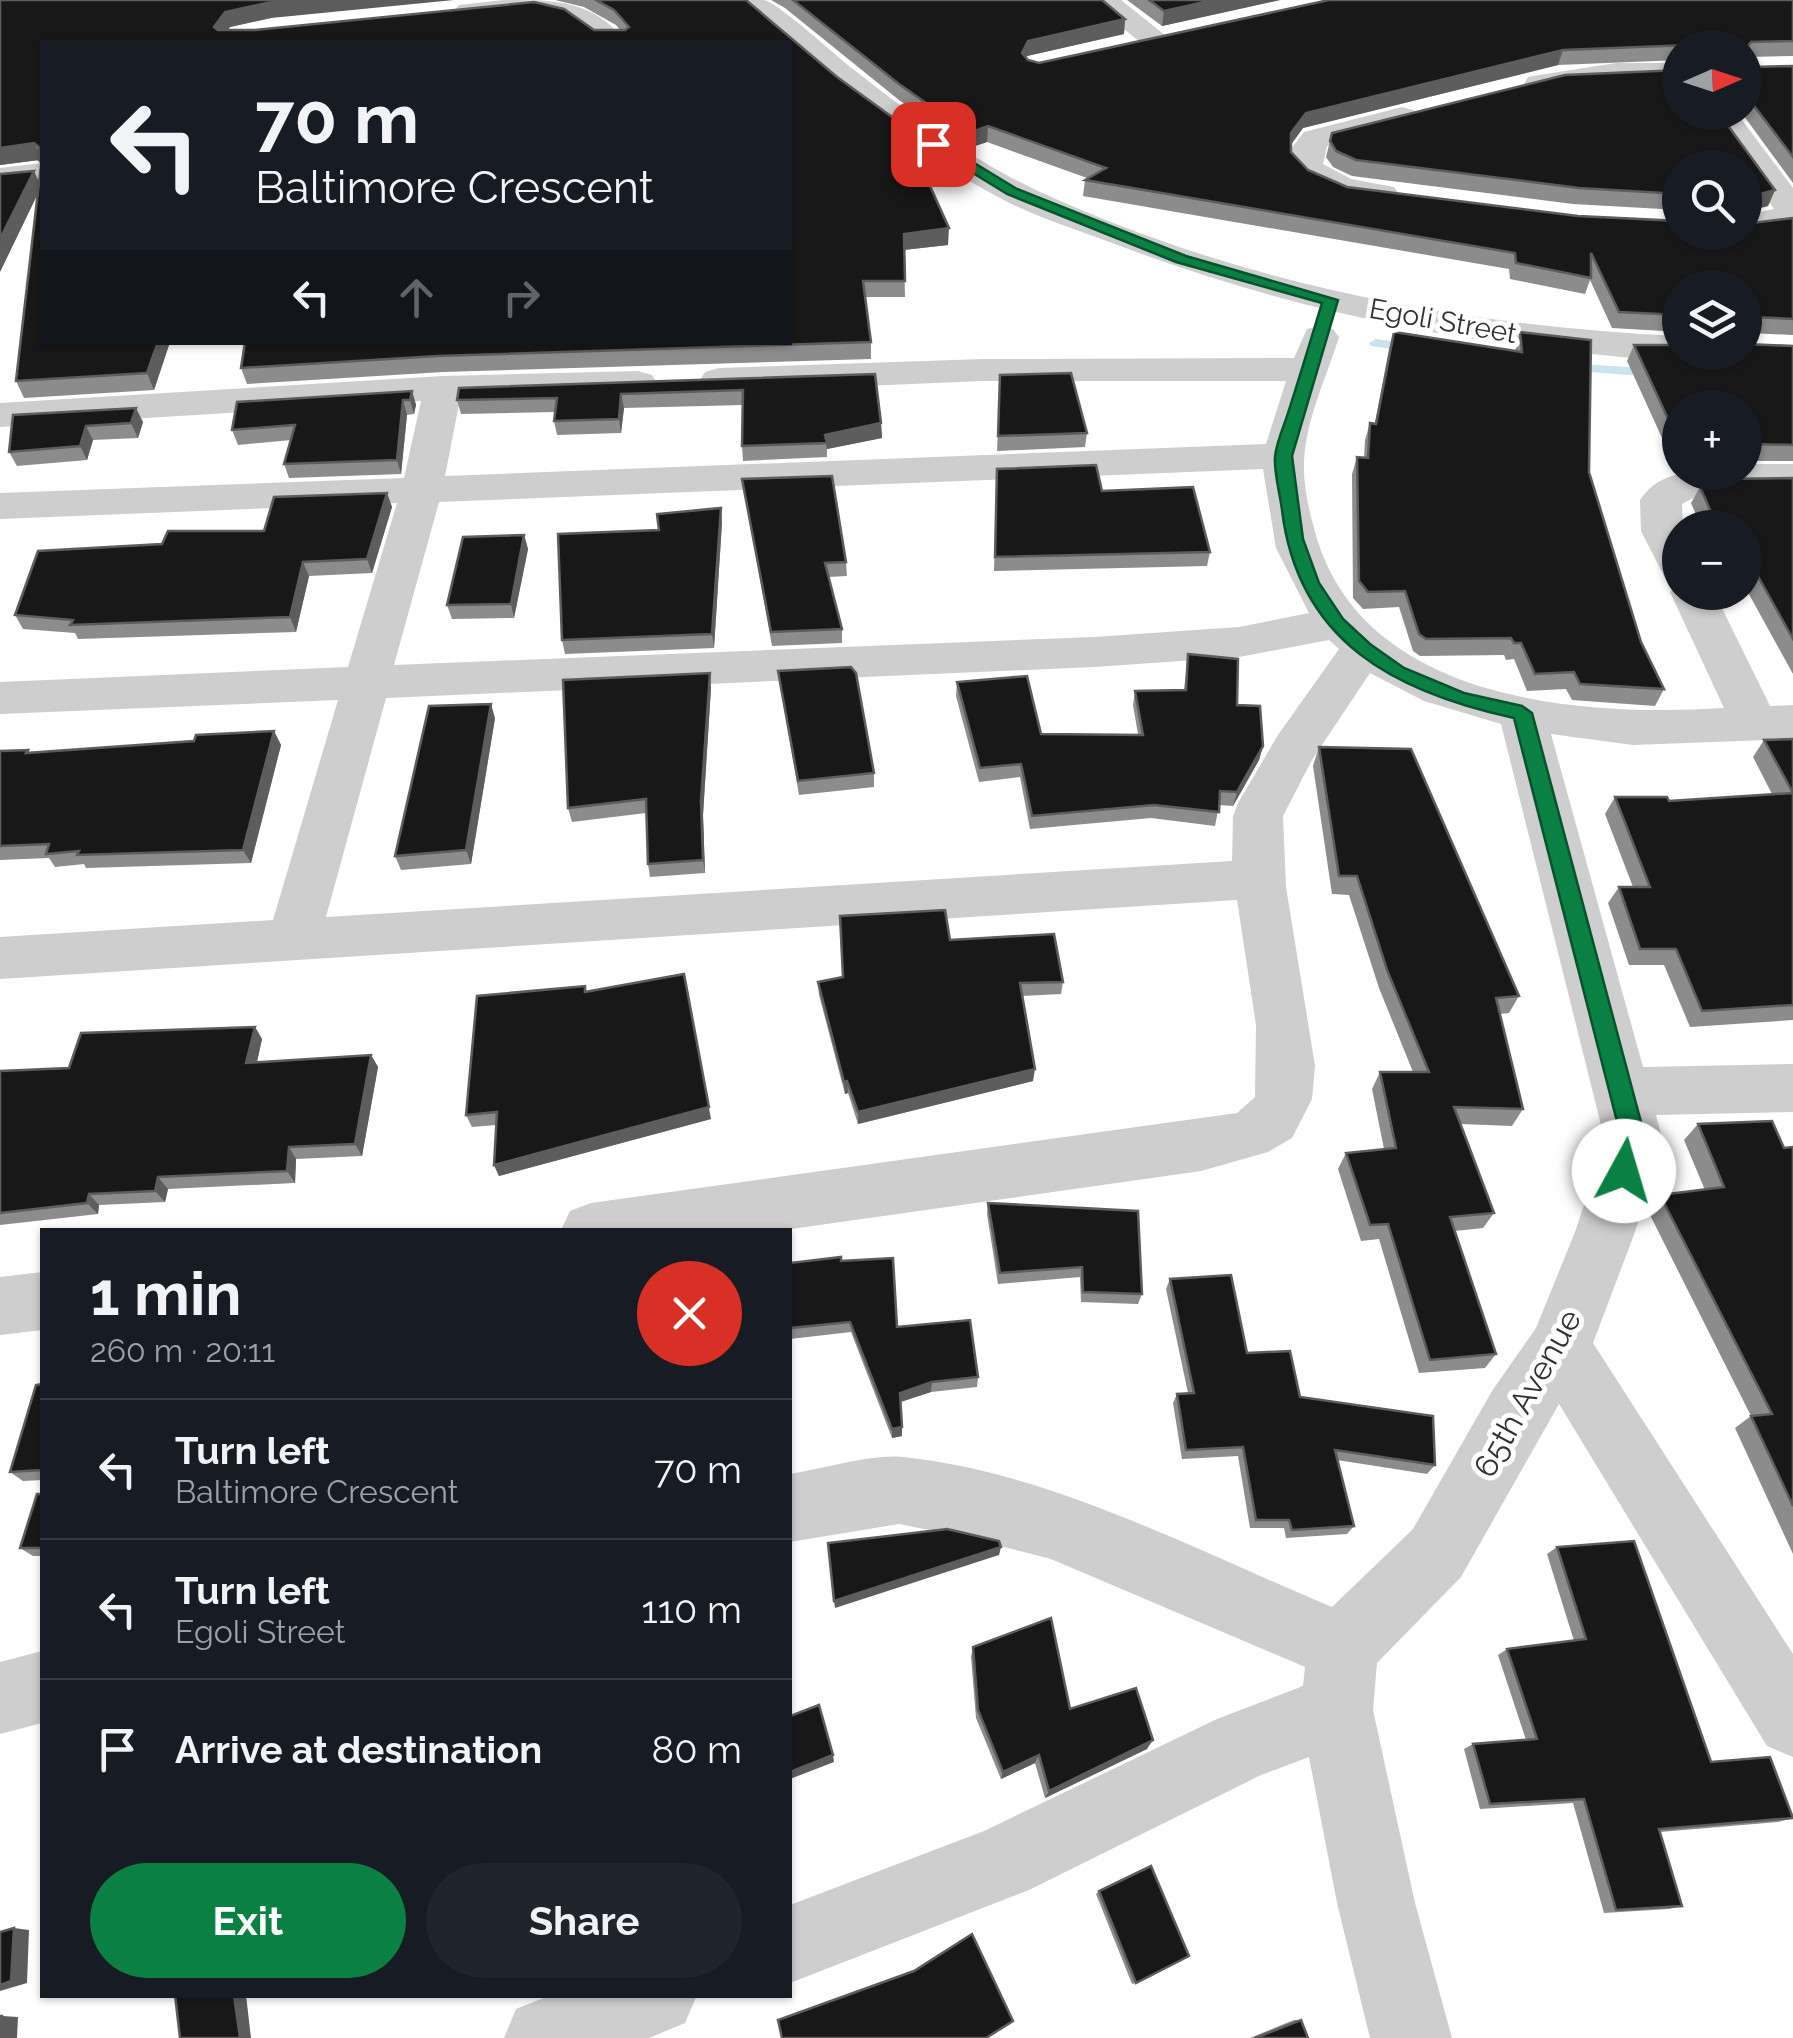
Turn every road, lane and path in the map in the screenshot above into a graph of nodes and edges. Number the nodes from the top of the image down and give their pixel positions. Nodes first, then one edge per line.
1 (795, 0) edge
2 (1102, 0) edge
3 (753, 4) edge
4 (442, 14) edge
5 (1191, 32) edge
6 (610, 40) edge
7 (1156, 40) junction
8 (1117, 48) edge
9 (1662, 73) edge
10 (1503, 92) edge
11 (1428, 111) edge
12 (1732, 130) edge
13 (1747, 150) edge
14 (1762, 170) edge
15 (40, 173) edge
16 (0, 178) edge
17 (1421, 199) edge
18 (1762, 223) edge
19 (1330, 300) junction
20 (1662, 345) edge
21 (1310, 368) junction
22 (444, 388) junction
23 (0, 416) edge
24 (1284, 456) junction
25 (1793, 476) edge
26 (422, 488) junction
27 (0, 506) edge
28 (1662, 531) edge
29 (1703, 610) edge
30 (1350, 636) junction
31 (366, 680) junction
32 (0, 698) edge
33 (1522, 713) junction
34 (1774, 722) edge
35 (1256, 879) junction
36 (293, 941) junction
37 (0, 958) edge
38 (1793, 1088) edge
39 (1622, 1092) junction
40 (606, 1228) edge
41 (40, 1301) edge
42 (0, 1306) edge
43 (1560, 1347) junction
44 (792, 1508) edge
45 (1339, 1679) junction
46 (40, 1688) edge
47 (0, 1698) edge
48 (1793, 1720) edge
49 (792, 1943) edge
50 (649, 1998) edge
51 (544, 2038) edge
52 (1411, 2038) edge

1 - 3 street
2 - 7 street
3 - 19 street, Egoli Street
4 - 6 street
5 - 7 street
7 - 8 street
9 - 10 street
11 - 17 street
12 - 13 street
14 - 18 street
15 - 16 street
19 - 20 street, Egoli Street
19 - 21 street
21 - 22 street
21 - 24 street
22 - 23 street
22 - 26 street
24 - 26 street
24 - 30 street
25 - 28 street
26 - 27 street
26 - 31 street
29 - 34 street
30 - 31 street
30 - 33 street
30 - 35 street
31 - 32 street
31 - 36 street
33 - 34 street
33 - 39 street, 65th Avenue
35 - 36 street
35 - 40 street
36 - 37 street
38 - 39 street
39 - 43 street, 65th Avenue
41 - 42 street
43 - 45 street, 65th Avenue
43 - 48 street
44 - 45 street
45 - 49 street
45 - 52 street
46 - 47 street
50 - 51 street

